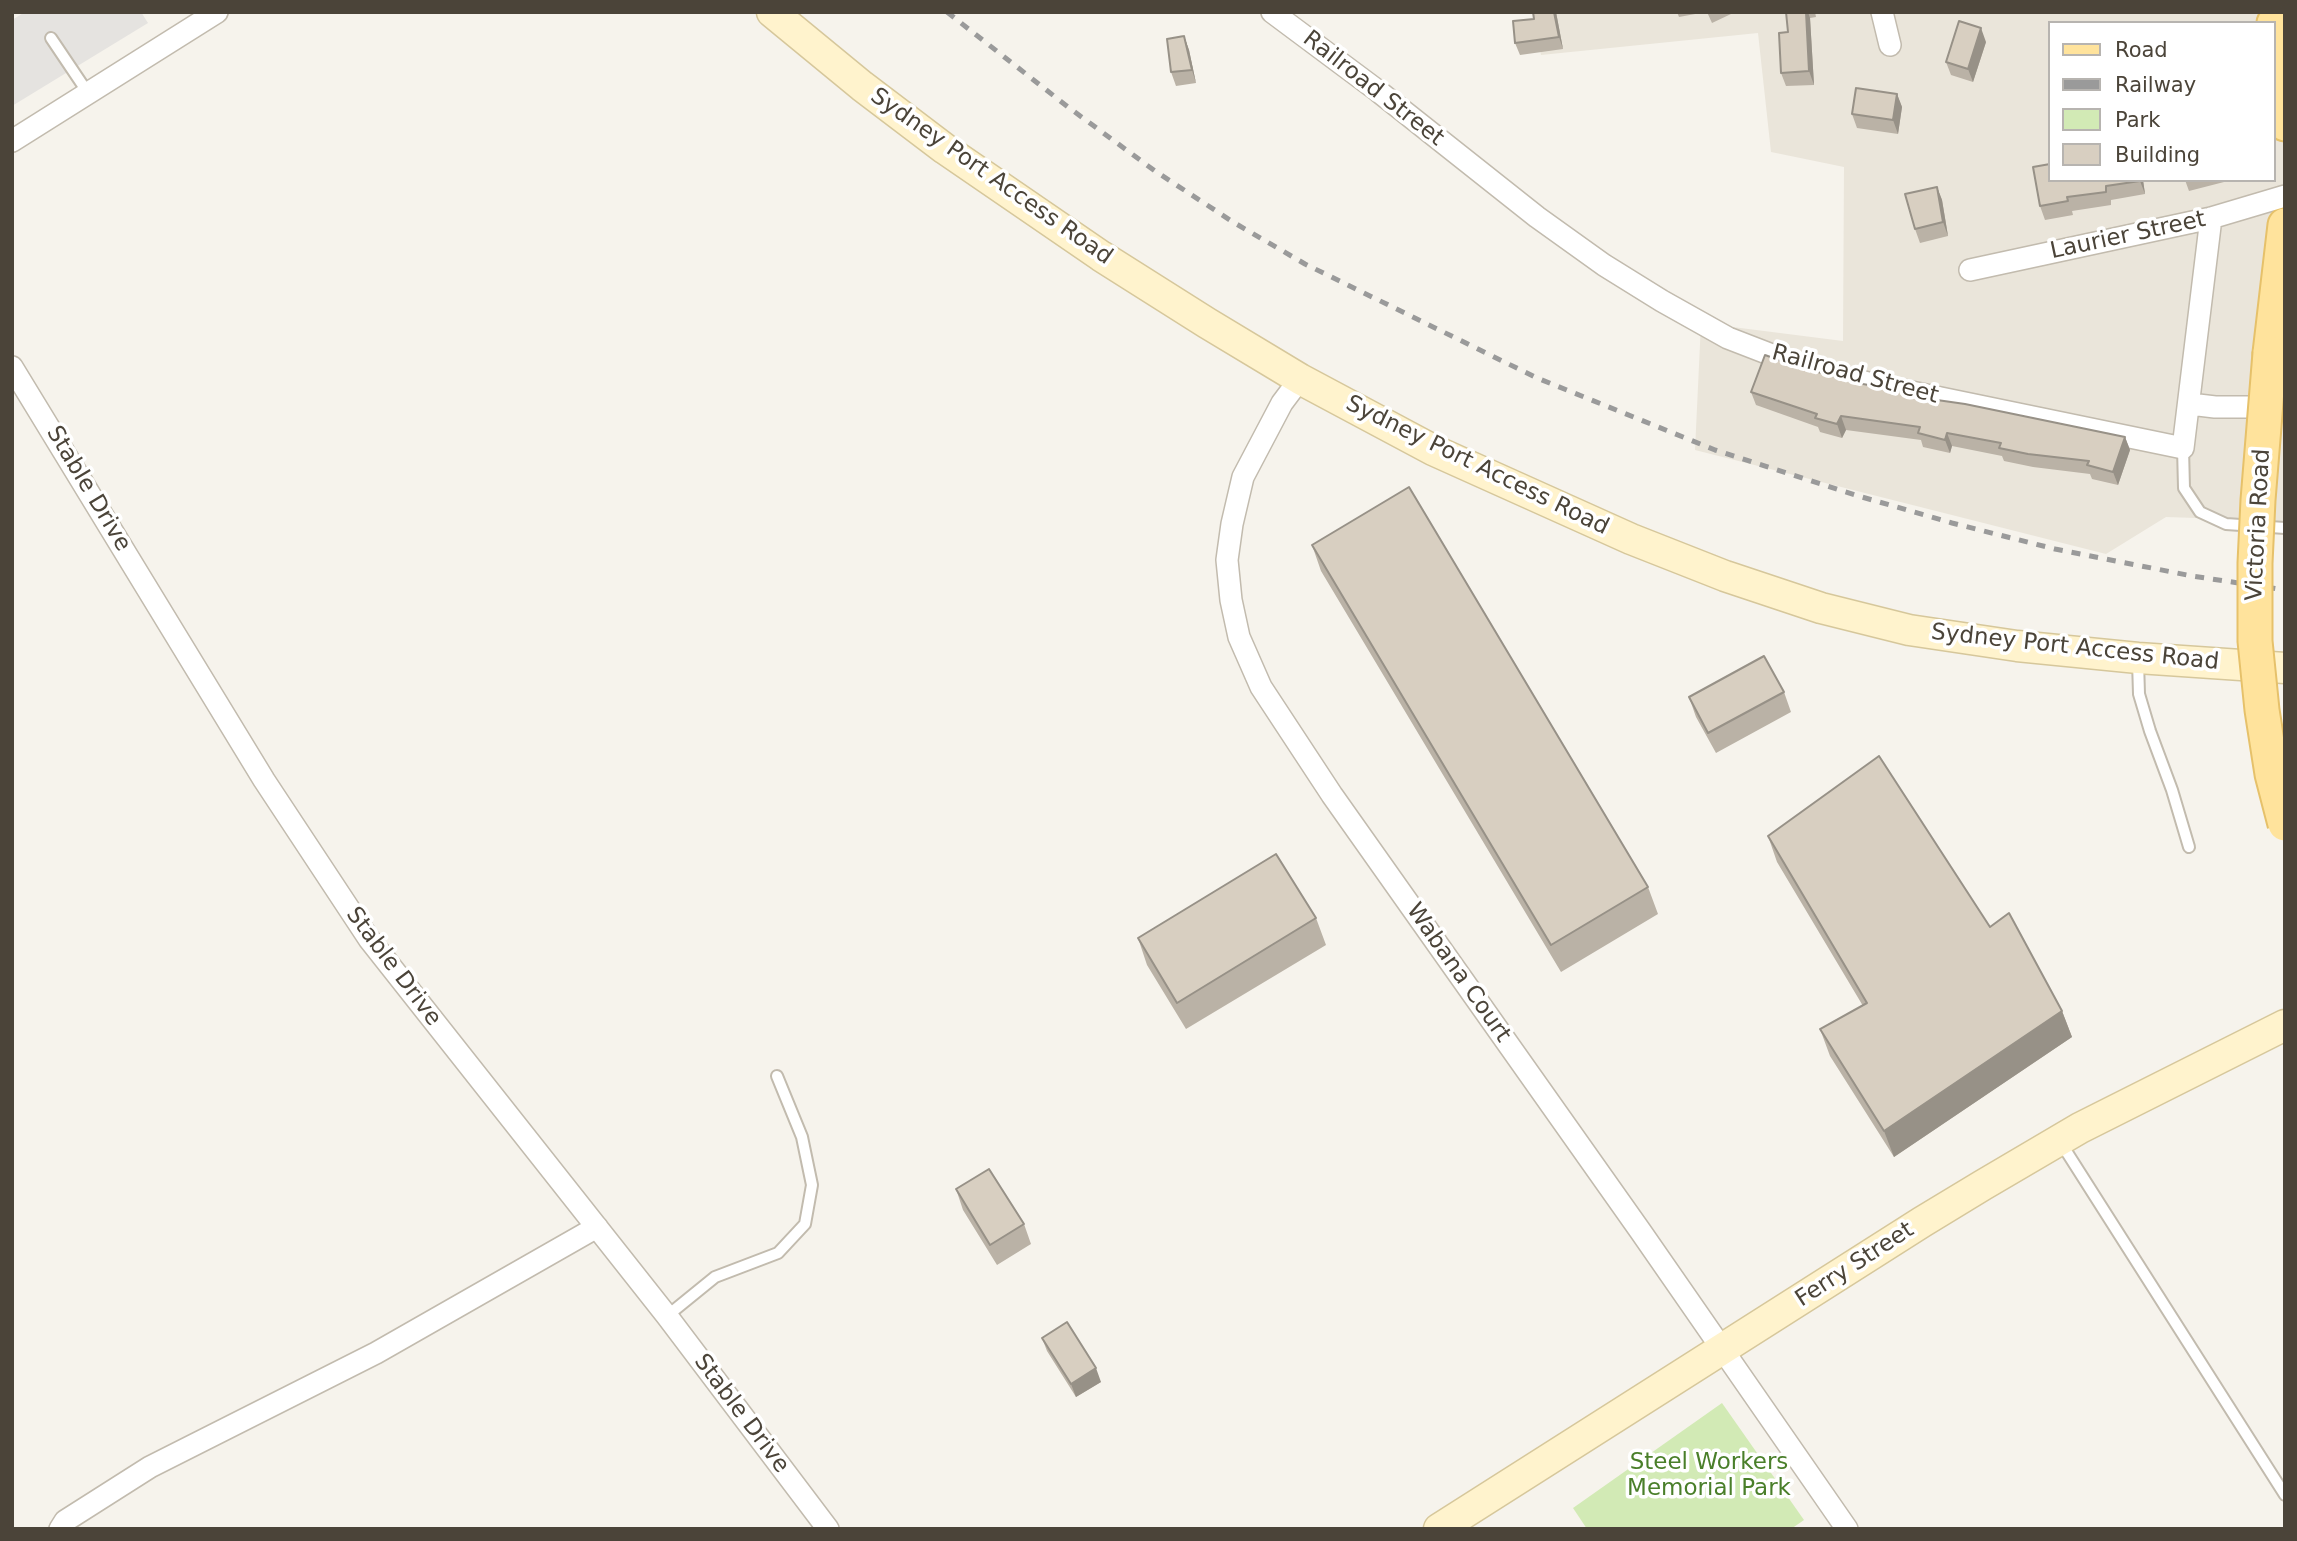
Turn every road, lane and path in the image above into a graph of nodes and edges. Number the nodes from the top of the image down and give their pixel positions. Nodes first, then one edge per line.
1 (217, 12) edge
2 (772, 12) edge
3 (1272, 12) edge
4 (1882, 12) edge
5 (51, 38) dead end
6 (2276, 41) edge
7 (1890, 45) dead end
8 (88, 93) junction
9 (2285, 124) edge
10 (12, 141) edge
11 (2285, 197) edge
12 (2211, 218) junction
13 (2285, 225) edge
14 (1970, 270) dead end
15 (12, 366) edge
16 (1300, 379) junction
17 (2190, 404) junction
18 (2285, 407) edge
19 (2183, 448) junction
20 (2285, 528) edge
21 (2138, 658) junction
22 (2285, 668) edge
23 (2285, 824) edge
24 (2189, 847) dead end
25 (2285, 1025) edge
26 (777, 1076) dead end
27 (2059, 1141) junction
28 (597, 1227) junction
29 (667, 1316) junction
30 (1723, 1350) junction
31 (2285, 1495) edge
32 (60, 1529) edge
33 (828, 1529) edge
34 (1440, 1529) edge
35 (1847, 1529) edge

1 - 8 street
2 - 16 street, Sydney Port Access Road
3 - 19 street, Railroad Street
4 - 7 street
5 - 8 lane
6 - 9 main road
8 - 10 street
11 - 12 street, Laurier Street
12 - 14 street, Laurier Street
12 - 17 street
13 - 23 main road, Victoria Road, bridge
15 - 28 street, Stable Drive
16 - 21 street, Sydney Port Access Road
16 - 30 street, Wabana Court
17 - 18 street
17 - 19 street
19 - 20 lane
21 - 22 street, Sydney Port Access Road
21 - 24 lane
25 - 27 street, Ferry Street
26 - 29 lane
27 - 30 street, Ferry Street
27 - 31 lane
28 - 29 street, Stable Drive
28 - 32 street
29 - 33 street, Stable Drive
30 - 34 street, Ferry Street
30 - 35 street, Wabana Court

